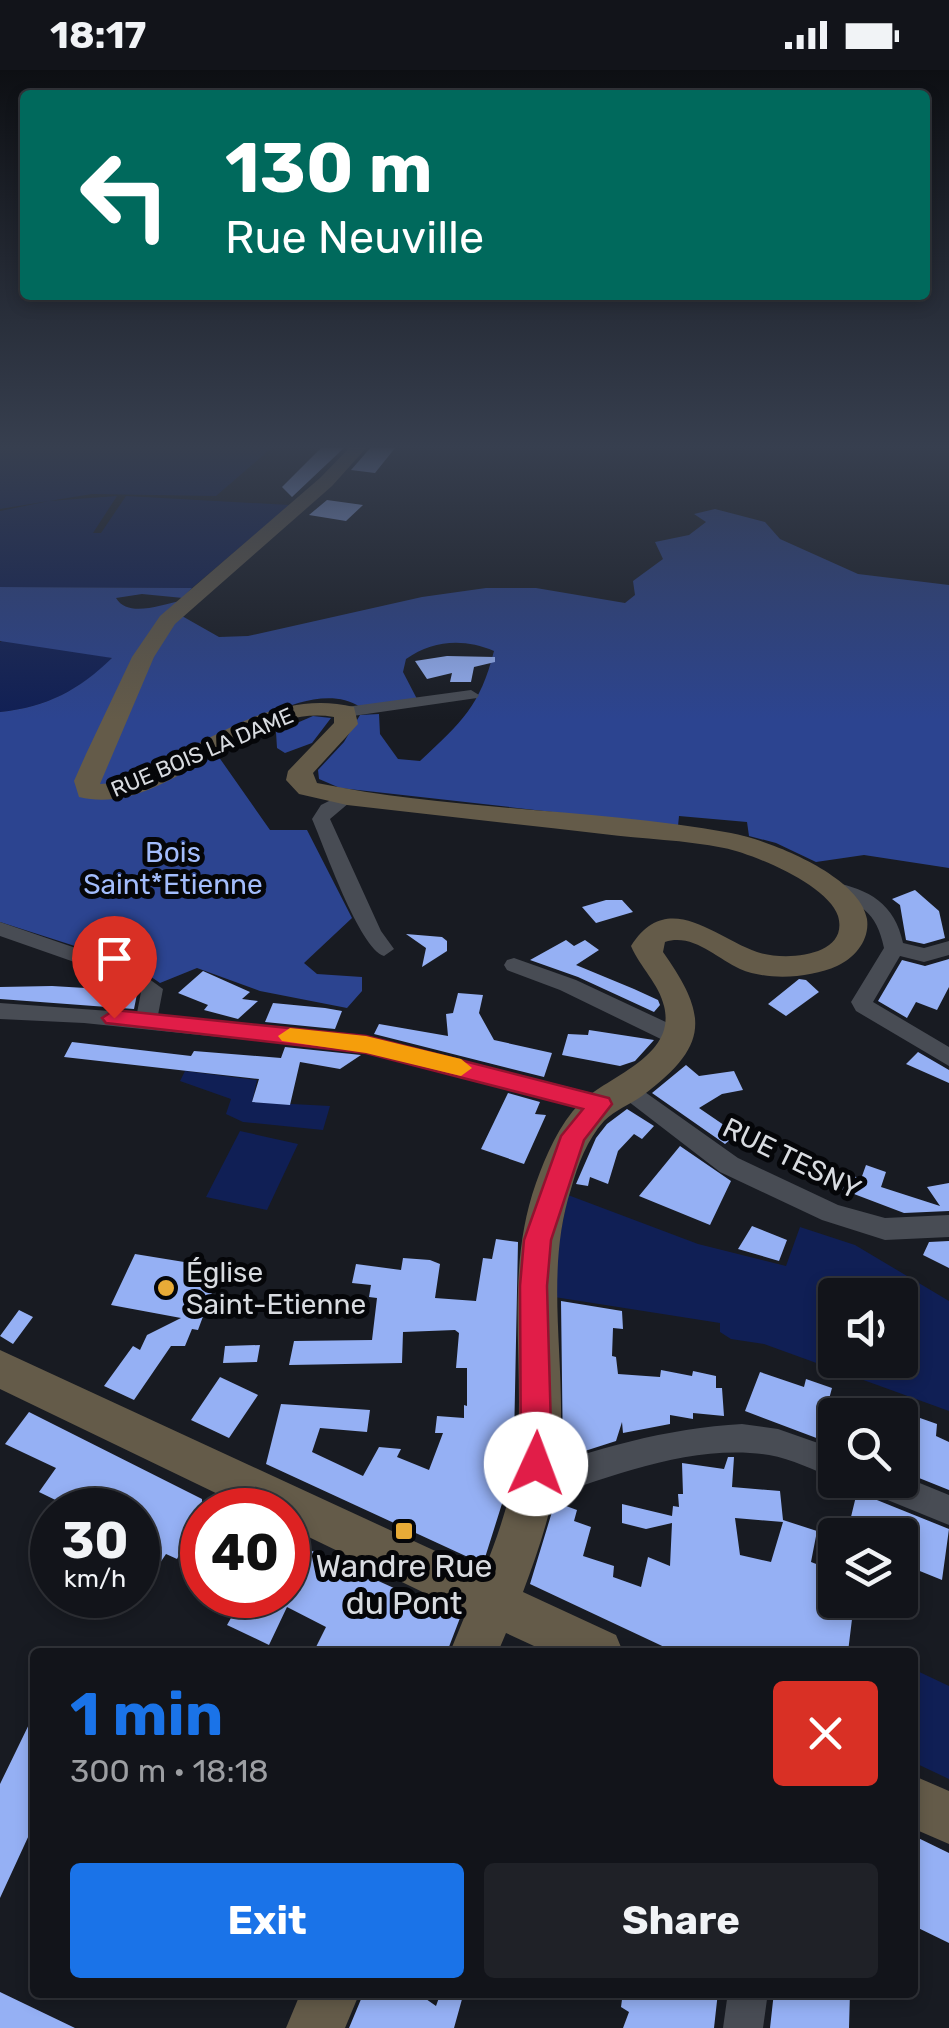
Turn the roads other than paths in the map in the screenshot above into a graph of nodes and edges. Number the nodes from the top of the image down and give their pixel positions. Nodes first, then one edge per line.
1 (262, 537) edge
2 (471, 695) dead end
3 (346, 712) junction
4 (347, 796) junction
5 (832, 888) junction
6 (0, 929) edge
7 (384, 948) dead end
8 (894, 948) junction
9 (949, 948) edge
10 (514, 965) dead end
11 (0, 1011) edge
12 (143, 1020) junction
13 (677, 1037) junction
14 (949, 1058) edge
15 (614, 1096) junction
16 (949, 1226) edge
17 (0, 1369) edge
18 (818, 1458) edge
19 (534, 1486) junction
20 (918, 1498) edge
21 (949, 1510) edge
22 (494, 1602) junction
23 (476, 1648) edge
24 (591, 1648) edge
25 (918, 1804) edge
26 (949, 1818) edge
27 (328, 1998) edge
28 (747, 1998) edge
29 (314, 2028) edge
30 (743, 2028) edge

1 - 3 street, RUE BOIS LA DAME
2 - 3 street, RUE BOIS LA DAME
3 - 4 street, RUE BOIS LA DAME
4 - 5 street, RUE BOIS LA DAME
4 - 7 street
5 - 8 street, RUE BOIS LA DAME
5 - 13 street
6 - 12 street
8 - 9 street
8 - 14 street
10 - 13 street
11 - 12 street
12 - 15 street
13 - 15 street
15 - 16 street, RUE TESNY
15 - 19 street
17 - 22 street
18 - 19 street
19 - 22 street
20 - 21 street
22 - 23 street
22 - 24 street
25 - 26 street
27 - 29 street
28 - 30 street

